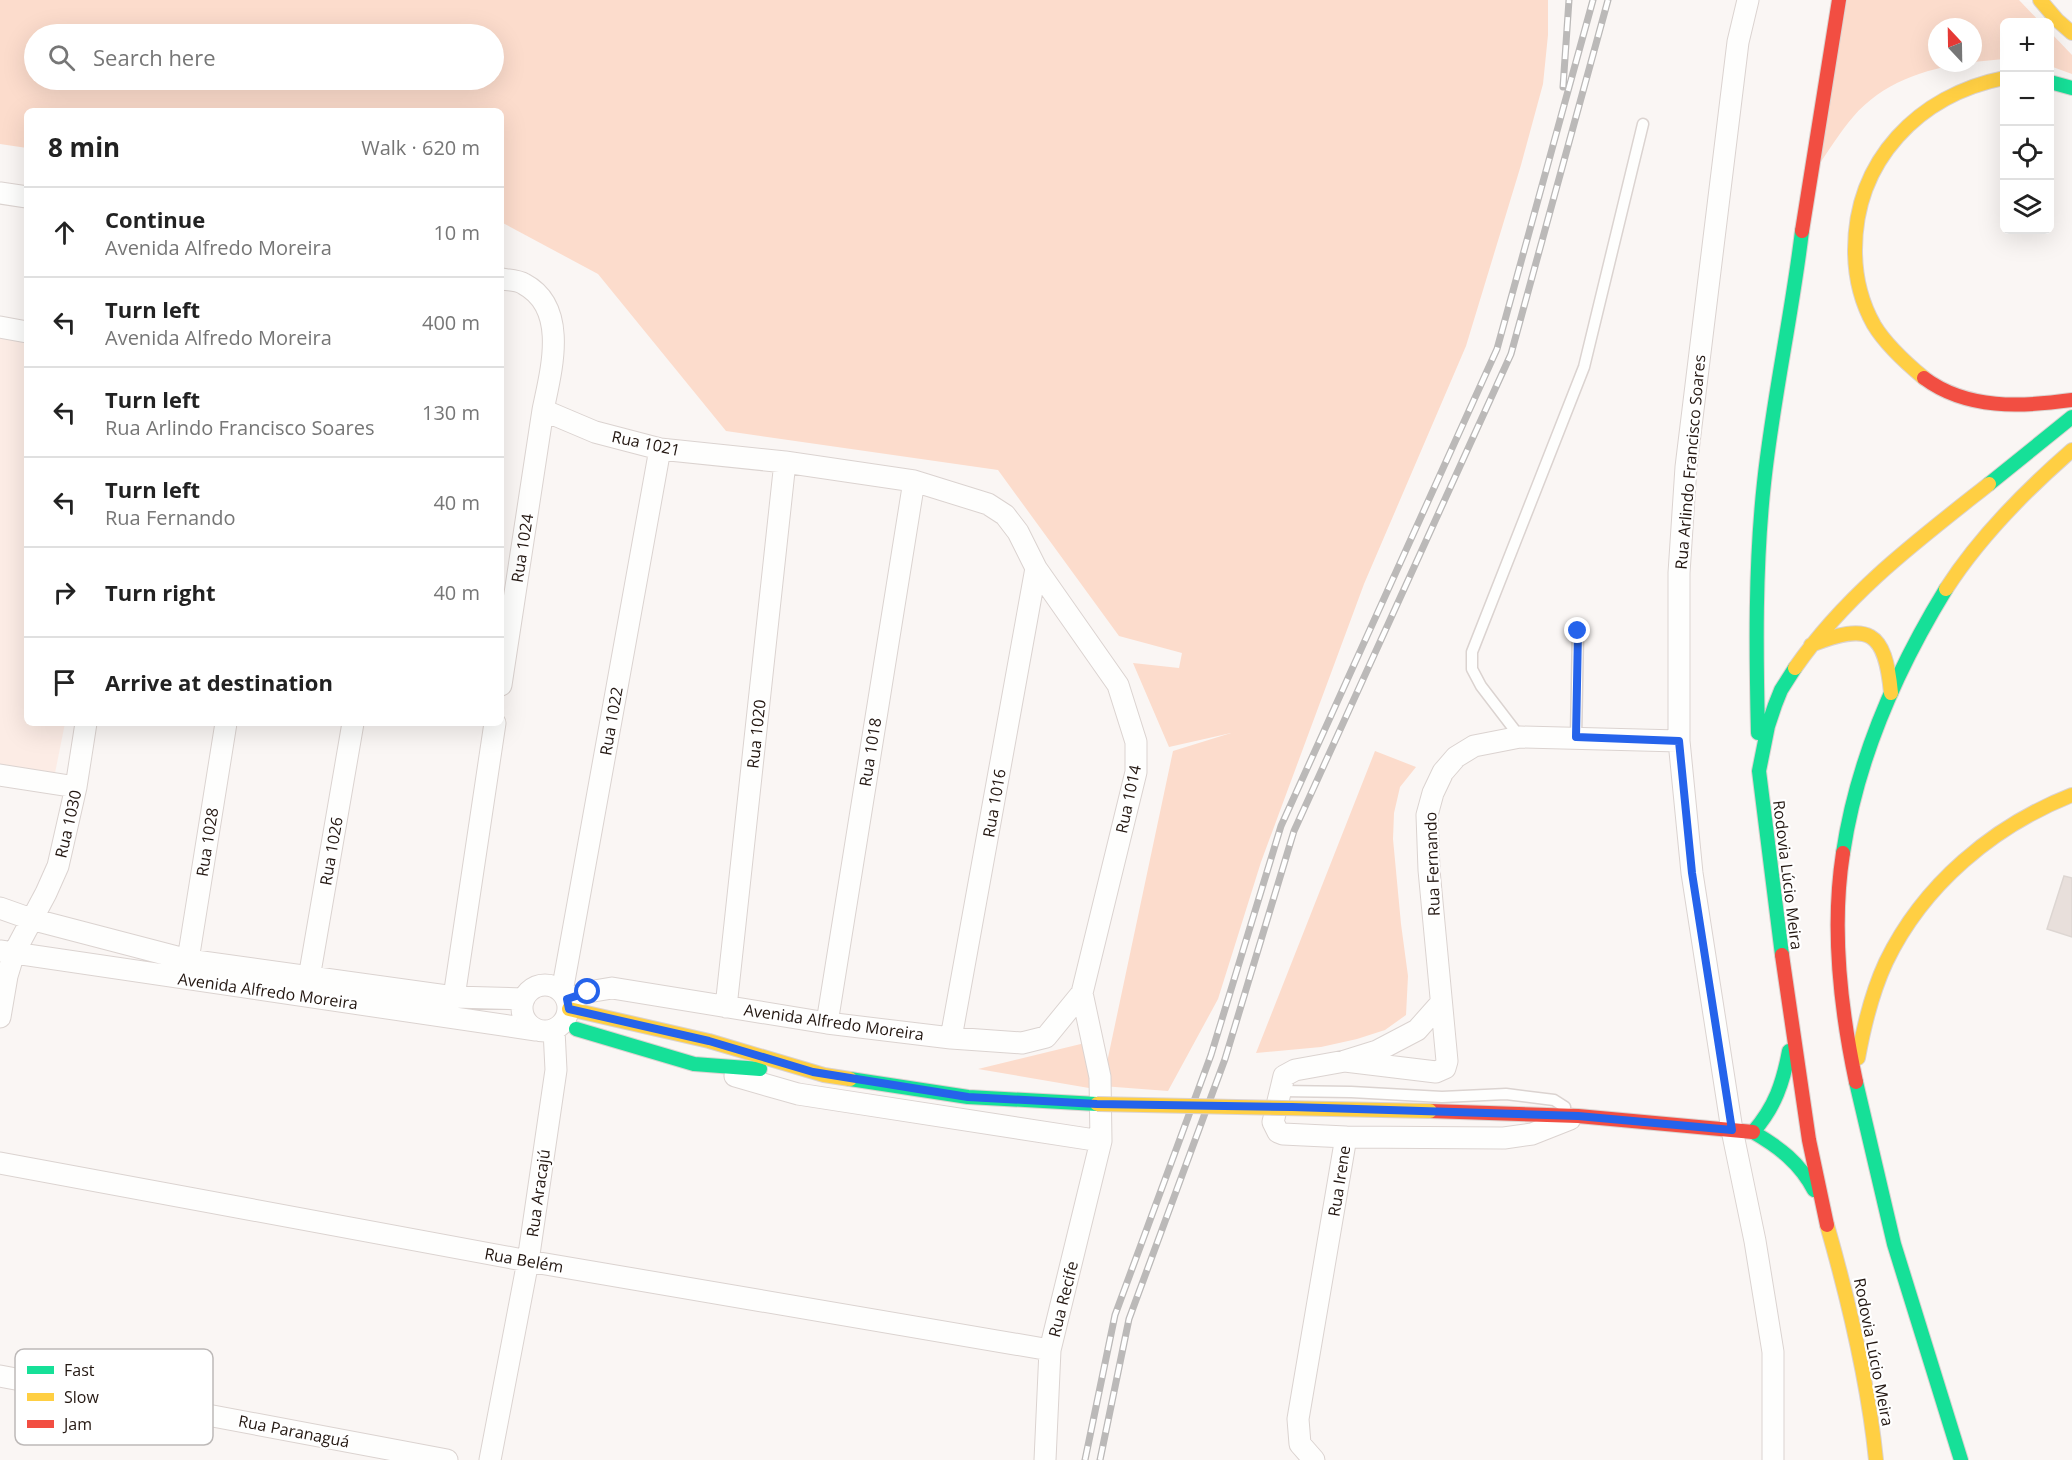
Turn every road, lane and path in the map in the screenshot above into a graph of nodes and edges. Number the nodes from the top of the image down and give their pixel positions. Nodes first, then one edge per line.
1 (1748, 0) edge
2 (1839, 0) edge
3 (2040, 0) edge
4 (2072, 33) edge
5 (2000, 79) edge
6 (2054, 83) edge
7 (2072, 88) edge
8 (1643, 124) dead end
9 (0, 193) edge
10 (24, 197) edge
11 (504, 280) edge
12 (0, 327) edge
13 (24, 331) edge
14 (2072, 399) edge
15 (543, 410) junction
16 (2072, 417) edge
17 (660, 449) junction
18 (2072, 450) edge
19 (785, 462) junction
20 (914, 480) junction
21 (1036, 568) junction
22 (1578, 631) dead end
23 (1811, 645) junction
24 (504, 665) edge
25 (1891, 693) junction
26 (86, 726) edge
27 (226, 726) edge
28 (352, 726) edge
29 (495, 726) edge
30 (1520, 737) junction
31 (1576, 737) junction
32 (1679, 741) junction
33 (1759, 771) junction
34 (0, 775) edge
35 (76, 787) junction
36 (2072, 795) edge
37 (0, 908) edge
38 (31, 919) junction
39 (7, 952) edge
40 (188, 960) junction
41 (309, 978) junction
42 (1082, 993) junction
43 (453, 997) junction
44 (524, 999) junction
45 (1441, 1003) junction
46 (726, 1007) junction
47 (558, 1014) junction
48 (0, 1017) edge
49 (827, 1023) junction
50 (1792, 1035) junction
51 (951, 1038) junction
52 (1345, 1061) junction
53 (694, 1064) junction
54 (818, 1073) junction
55 (1854, 1080) junction
56 (1281, 1091) junction
57 (1578, 1116) junction
58 (1732, 1130) junction
59 (1753, 1132) junction
60 (1346, 1137) junction
61 (1101, 1141) junction
62 (0, 1163) edge
63 (1824, 1213) junction
64 (528, 1261) junction
65 (1050, 1350) junction
66 (0, 1376) edge
67 (15, 1379) edge
68 (213, 1416) edge
69 (447, 1460) edge
70 (490, 1460) edge
71 (1045, 1460) edge
72 (1314, 1460) edge
73 (1773, 1460) edge
74 (1876, 1460) edge
75 (1961, 1460) edge

1 - 32 street, Rua Arlindo Francisco Soares
2 - 33 main road
3 - 4 main road
5 - 14 main road
6 - 7 main road
8 - 30 lane
9 - 10 street
11 - 15 street
12 - 13 street
15 - 17 street, Rua 1021
15 - 24 street, Rua 1024
16 - 23 main road, Rodovia Lúcio Meira
17 - 19 street, Rua 1021
17 - 47 street, Rua 1022
18 - 25 main road
19 - 20 street, Rua 1021
19 - 46 street, Rua 1020
20 - 21 street, Rua 1014
20 - 49 street, Rua 1018
21 - 42 street, Rua 1014
21 - 51 street, Rua 1016
22 - 31 lane
23 - 25 main road
23 - 33 main road, Rodovia Lúcio Meira
25 - 55 main road
26 - 35 street, Rua 1030
27 - 40 street, Rua 1028
28 - 41 street, Rua 1026
29 - 43 street
30 - 31 street, Rua Fernando
30 - 45 street, Rua Fernando
31 - 32 street, Rua Fernando
32 - 58 street, Rua Arlindo Francisco Soares
33 - 50 main road, Rodovia Lúcio Meira
34 - 35 street
35 - 38 street, Rua 1030
36 - 55 main road
37 - 38 street, Avenida Alfredo Moreira
38 - 39 street, Rua 1030
38 - 40 street, Avenida Alfredo Moreira
39 - 47 street, Avenida Alfredo Moreira
39 - 48 street, Rua 1030
40 - 41 street, Avenida Alfredo Moreira
41 - 43 street, Avenida Alfredo Moreira
42 - 51 street, Avenida Alfredo Moreira
42 - 61 street, Rua 1014
43 - 44 street, Avenida Alfredo Moreira
44 - 47 street
44 - 47 street
45 - 52 street, Rua Irene
45 - 52 street, Rua Fernando
46 - 47 street, Avenida Alfredo Moreira
46 - 49 street, Avenida Alfredo Moreira
47 - 53 main road, Avenida Alfredo Moreira
47 - 54 main road, Avenida Alfredo Moreira
47 - 64 street, Rua Aracajú
49 - 51 street, Avenida Alfredo Moreira
50 - 59 main road
50 - 63 main road, Rodovia Lúcio Meira
52 - 56 street, Rua Irene
53 - 54 main road, Avenida Alfredo Moreira
53 - 61 street, Avenida Alfredo Moreira
54 - 57 main road, Avenida Alfredo Moreira, bridge
55 - 75 main road
56 - 57 lane
56 - 60 street, Rua Irene
57 - 58 main road, Avenida Alfredo Moreira
57 - 60 street
58 - 59 main road, Avenida Alfredo Moreira
58 - 73 street, Rua Arlindo Francisco Soares
59 - 63 main road
60 - 72 street, Rua Irene
61 - 65 street, Rua Recife
62 - 64 street, Rua Belém
63 - 74 main road, Rodovia Lúcio Meira
64 - 65 street, Rua Belém
64 - 70 street, Rua Aracajú
65 - 71 street, Rua Recife
66 - 67 street, Rua Paranaguá
68 - 69 street, Rua Paranaguá

